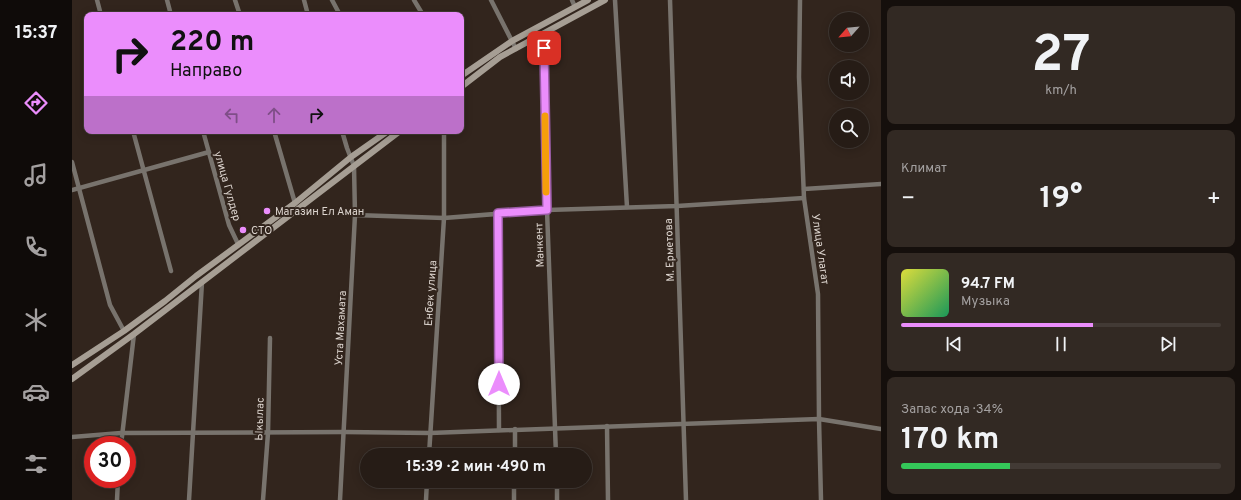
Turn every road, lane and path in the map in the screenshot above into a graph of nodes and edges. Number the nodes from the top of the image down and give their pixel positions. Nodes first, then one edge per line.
1 (97, 0) edge
2 (167, 0) edge
3 (235, 0) edge
4 (304, 0) edge
5 (332, 0) edge
6 (414, 0) edge
7 (491, 0) edge
8 (572, 0) edge
9 (588, 0) edge
10 (605, 0) edge
11 (615, 0) edge
12 (670, 0) edge
13 (800, 0) edge
14 (575, 7) junction
15 (100, 12) edge
16 (170, 12) edge
17 (239, 12) edge
18 (307, 12) edge
19 (338, 12) edge
20 (421, 12) edge
21 (544, 34) junction
22 (512, 41) junction
23 (516, 49) junction
24 (464, 74) edge
25 (464, 85) edge
26 (134, 134) edge
27 (204, 134) edge
28 (275, 134) edge
29 (343, 134) edge
30 (384, 134) edge
31 (396, 134) edge
32 (444, 134) edge
33 (209, 152) junction
34 (351, 158) junction
35 (72, 162) edge
36 (354, 166) junction
37 (144, 170) junction
38 (881, 184) edge
39 (79, 188) junction
40 (804, 189) junction
41 (72, 190) edge
42 (804, 198) junction
43 (295, 203) junction
44 (677, 206) junction
45 (627, 207) junction
46 (547, 210) junction
47 (498, 213) junction
48 (355, 215) junction
49 (444, 218) junction
50 (238, 244) junction
51 (171, 271) dead end
52 (202, 282) junction
53 (124, 331) junction
54 (134, 334) junction
55 (270, 338) dead end
56 (72, 365) edge
57 (72, 379) edge
58 (819, 419) junction
59 (684, 424) junction
60 (607, 426) junction
61 (555, 428) junction
62 (515, 429) junction
63 (881, 429) edge
64 (499, 430) junction
65 (344, 432) junction
66 (193, 433) junction
67 (268, 433) junction
68 (430, 433) junction
69 (121, 434) junction
70 (72, 437) edge
71 (429, 448) edge
72 (515, 448) edge
73 (556, 448) edge
74 (118, 488) edge
75 (427, 488) edge
76 (514, 488) edge
77 (557, 488) edge
78 (117, 500) edge
79 (189, 500) edge
80 (263, 500) edge
81 (340, 500) edge
82 (426, 500) edge
83 (514, 500) edge
84 (557, 500) edge
85 (608, 500) edge
86 (686, 500) edge
87 (821, 500) edge

1 - 15 street
2 - 16 street
3 - 17 street
4 - 18 street
5 - 19 street
6 - 20 street
7 - 22 street
8 - 14 street
9 - 14 main road
10 - 21 main road
11 - 45 street
12 - 44 street, М. Ерметова
13 - 40 street, Улица Улагат
14 - 22 main road
21 - 23 main road
21 - 46 street, Манкент
22 - 23 street
22 - 24 main road
23 - 25 main road
26 - 37 street
27 - 33 street, улица Гулдер
28 - 43 street
29 - 34 street, Уста Махамата
30 - 34 main road
31 - 36 main road
32 - 49 street, Енбек улица
33 - 37 street
33 - 50 street, улица Гулдер
34 - 36 street, Уста Махамата
34 - 43 main road
35 - 39 street
36 - 48 street, Уста Махамата
36 - 52 main road
37 - 39 street
37 - 51 street
38 - 40 street
39 - 41 street
39 - 53 street
40 - 42 street, Улица Улагат
42 - 44 street
42 - 58 street, Улица Улагат
43 - 50 main road
44 - 45 street
44 - 59 street, М. Ерметова
45 - 46 street
46 - 47 street
46 - 61 street, Манкент
47 - 49 street
47 - 64 street
48 - 49 street
48 - 65 street, Уста Махамата
49 - 68 street, Енбек улица
50 - 53 main road
52 - 54 main road
52 - 66 street
53 - 56 main road
54 - 57 main road
54 - 69 street
55 - 67 street, Ыкылас
58 - 59 street
58 - 63 street
58 - 87 street, Улица Улагат
59 - 60 street
59 - 86 street, М. Ерметова
60 - 61 street
60 - 85 street
61 - 62 street
61 - 73 street, Манкент
62 - 64 street
62 - 72 street
64 - 68 street
65 - 67 street
65 - 68 street
65 - 81 street, Уста Махамата
66 - 67 street
66 - 69 street
66 - 79 street
67 - 80 street, Ыкылас
68 - 71 street, Енбек улица
69 - 70 street
74 - 78 street
75 - 82 street
76 - 83 street
77 - 84 street

